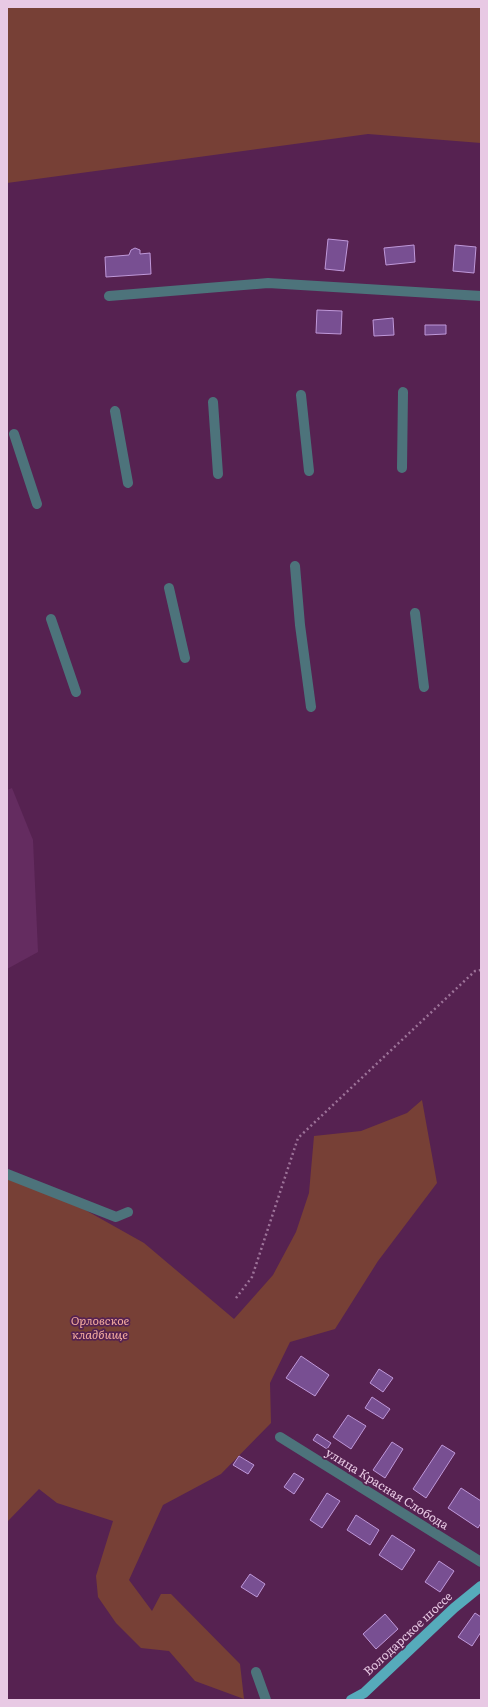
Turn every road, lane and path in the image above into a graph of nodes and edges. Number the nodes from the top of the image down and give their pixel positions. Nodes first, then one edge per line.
1 (109, 296) dead end
2 (481, 296) edge
3 (403, 392) dead end
4 (301, 395) dead end
5 (213, 402) dead end
6 (115, 412) dead end
7 (14, 434) dead end
8 (402, 468) dead end
9 (309, 471) dead end
10 (218, 474) dead end
11 (128, 483) dead end
12 (37, 504) dead end
13 (295, 566) dead end
14 (169, 588) dead end
15 (415, 613) dead end
16 (51, 619) dead end
17 (185, 658) dead end
18 (424, 687) dead end
19 (76, 692) dead end
20 (311, 707) dead end
21 (481, 970) edge
22 (7, 1174) edge
23 (128, 1212) dead end
24 (236, 1298) dead end
25 (280, 1437) dead end
26 (481, 1562) edge
27 (481, 1586) edge
28 (256, 1672) dead end
29 (266, 1700) edge
30 (351, 1700) edge

1 - 2 street
3 - 8 street
4 - 9 street
5 - 10 street
6 - 11 street
7 - 12 street
13 - 20 street
14 - 17 street
15 - 18 street
16 - 19 street
21 - 24 path
22 - 23 street
25 - 26 street, улица Красная Слобода
27 - 30 main road, Володарское шоссе
28 - 29 street

